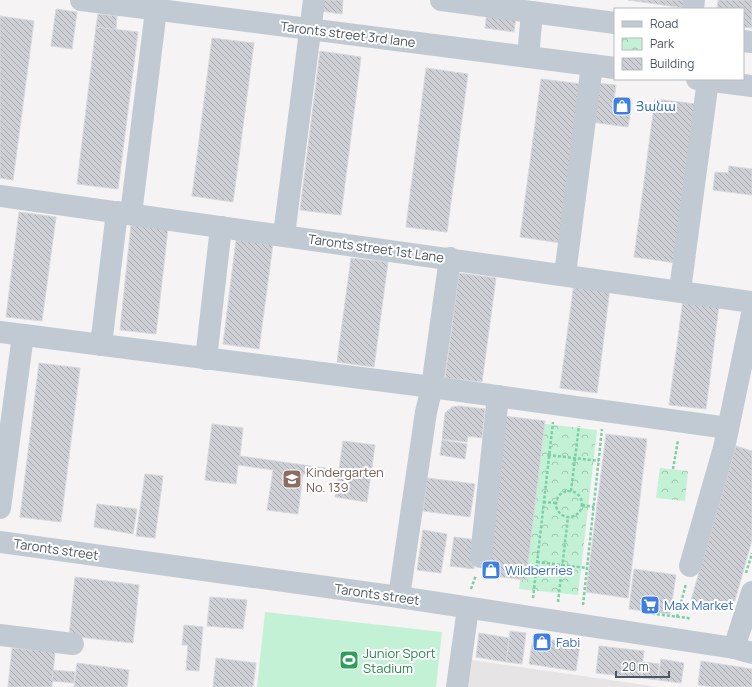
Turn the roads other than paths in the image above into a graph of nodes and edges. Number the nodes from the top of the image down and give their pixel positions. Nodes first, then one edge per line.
1 (81, 0) edge
2 (314, 0) edge
3 (441, 0) edge
4 (149, 6) edge
5 (532, 12) junction
6 (614, 23) edge
7 (310, 29) junction
8 (528, 57) junction
9 (592, 66) junction
10 (614, 68) edge
11 (702, 80) edge
12 (752, 86) edge
13 (0, 196) edge
14 (124, 213) junction
15 (221, 227) junction
16 (284, 235) junction
17 (450, 258) junction
18 (565, 274) junction
19 (680, 290) junction
20 (752, 302) edge
21 (752, 314) edge
22 (0, 332) edge
23 (23, 335) junction
24 (102, 346) junction
25 (206, 359) junction
26 (432, 387) junction
27 (498, 396) junction
28 (728, 428) junction
29 (0, 508) edge
30 (0, 542) edge
31 (481, 557) dead end
32 (690, 566) road end
33 (752, 592) edge
34 (399, 597) junction
35 (468, 608) junction
36 (0, 635) edge
37 (73, 644) dead end
38 (743, 651) edge
39 (457, 687) edge

1 - 4 street, Taronts street 3rd lane
2 - 7 street
3 - 5 street
4 - 7 street, Taronts street 3rd lane
4 - 14 street
5 - 6 street
5 - 8 street
7 - 8 street, Taronts street 3rd lane
7 - 16 street
8 - 9 street, Taronts street 3rd lane
9 - 10 street, Taronts street 3rd lane
9 - 18 street
11 - 12 street
11 - 19 street
13 - 14 street, Taronts street 1st Lane
14 - 15 street, Taronts street 1st Lane
14 - 24 street
15 - 16 street, Taronts street 1st Lane
15 - 25 street
16 - 17 street, Taronts street 1st Lane
17 - 18 street, Taronts street 1st Lane
17 - 26 street
18 - 19 street, Taronts street 1st Lane
19 - 20 street, Taronts street 1st Lane
21 - 28 street
22 - 23 street
23 - 24 street
23 - 29 street
24 - 25 street
25 - 26 street
26 - 27 street
26 - 34 street
27 - 28 street
27 - 31 street
28 - 32 street
30 - 34 street, Taronts street
33 - 38 street
34 - 35 street, Taronts street
35 - 38 street, Taronts street
35 - 39 street
36 - 37 street

